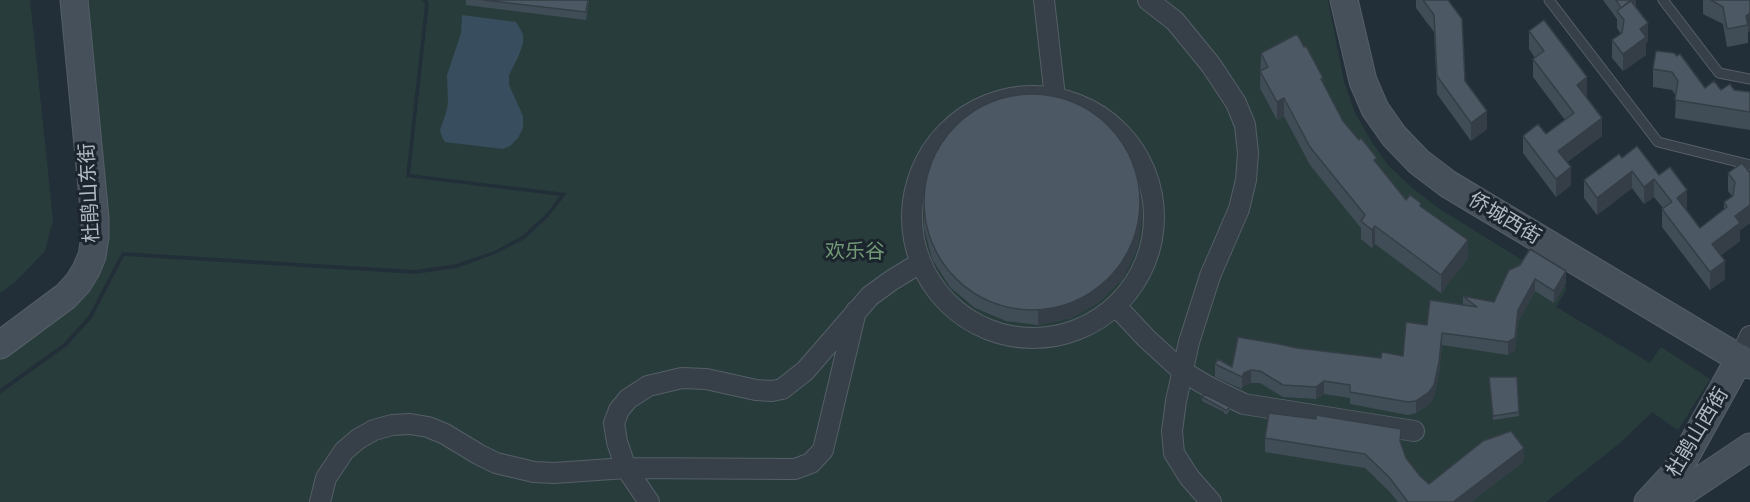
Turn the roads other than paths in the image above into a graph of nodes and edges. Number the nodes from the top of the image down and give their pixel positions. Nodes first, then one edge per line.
1 (74, 0) edge
2 (1044, 0) edge
3 (1148, 0) edge
4 (1344, 0) edge
5 (1549, 0) edge
6 (1664, 0) edge
7 (1750, 79) edge
8 (1054, 97) junction
9 (1750, 165) edge
10 (920, 263) junction
11 (1117, 307) junction
12 (856, 311) junction
13 (0, 345) edge
14 (1747, 353) edge
15 (1182, 371) junction
16 (1414, 431) dead end
17 (1750, 447) edge
18 (626, 468) junction
19 (320, 502) edge
20 (649, 502) edge
21 (1211, 502) edge
22 (1648, 502) edge
23 (1668, 502) edge

1 - 13 street, 杜鹃山东街
2 - 8 street
3 - 15 street
4 - 14 street, 侨城西街
5 - 9 lane
6 - 7 lane
8 - 10 street
8 - 11 street
10 - 11 street
10 - 12 street
11 - 15 street
12 - 18 street
12 - 18 street
14 - 22 street, 杜鹃山西街
15 - 16 street
15 - 21 street
17 - 23 street
18 - 19 street
18 - 20 street

